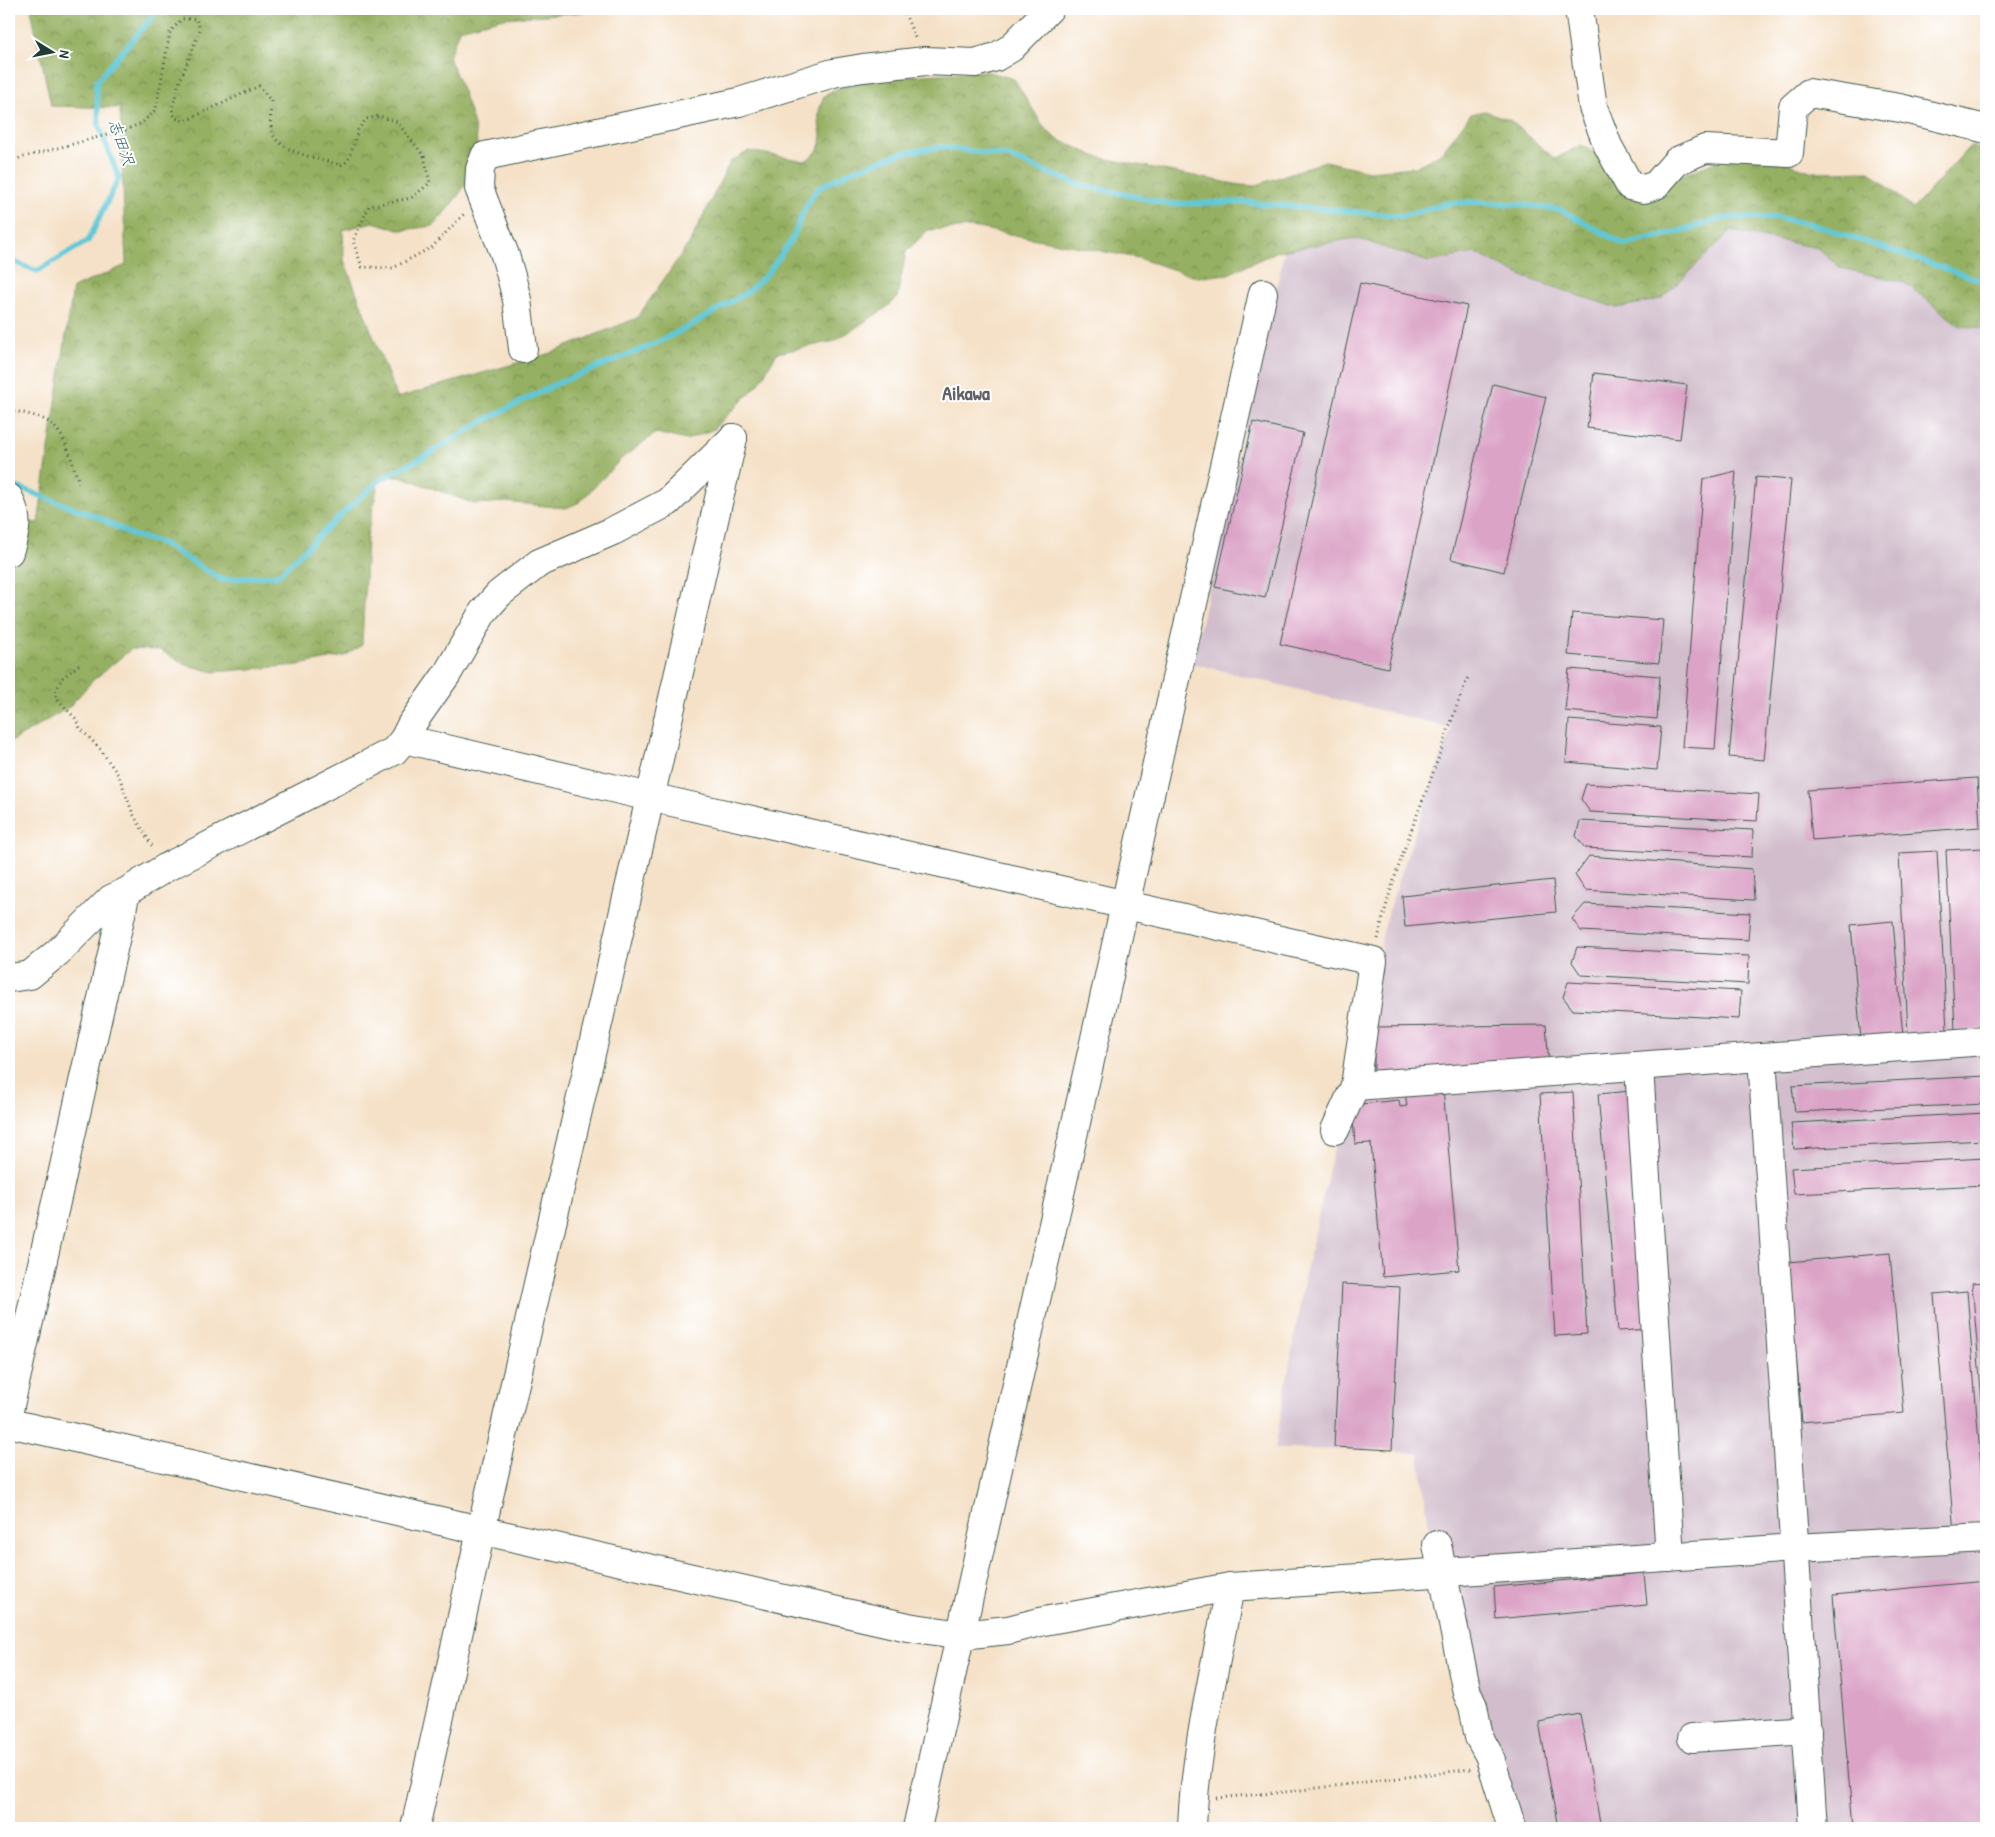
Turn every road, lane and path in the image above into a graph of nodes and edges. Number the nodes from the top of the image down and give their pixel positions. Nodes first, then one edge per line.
1 (903, 9) edge
2 (1049, 9) edge
3 (1579, 9) edge
4 (925, 62) junction
5 (1986, 129) edge
6 (9, 161) edge
7 (479, 188) junction
8 (1263, 293) dead end
9 (523, 349) dead end
10 (9, 410) edge
11 (80, 487) dead end
12 (9, 498) edge
13 (9, 552) edge
14 (79, 666) dead end
15 (1468, 677) dead end
16 (404, 739) junction
17 (650, 797) junction
18 (167, 867) junction
19 (126, 892) junction
20 (1126, 905) junction
21 (1373, 962) junction
22 (9, 978) edge
23 (1986, 1040) edge
24 (1762, 1057) junction
25 (1639, 1067) junction
26 (1355, 1086) junction
27 (1335, 1130) dead end
28 (9, 1410) edge
29 (9, 1423) edge
30 (481, 1531) junction
31 (1986, 1538) edge
32 (1437, 1545) dead end
33 (1795, 1548) junction
34 (1670, 1557) junction
35 (1443, 1572) junction
36 (1230, 1587) junction
37 (962, 1635) junction
38 (1807, 1730) junction
39 (1692, 1738) dead end
40 (1492, 1767) junction
41 (1193, 1800) junction
42 (415, 1828) edge
43 (917, 1828) edge
44 (1192, 1828) edge
45 (1512, 1828) edge
46 (1813, 1828) edge

1 - 4 path
2 - 4 street
3 - 5 street
4 - 7 street
6 - 7 path
7 - 9 street
8 - 20 street
10 - 11 path
12 - 13 street
14 - 18 path
15 - 21 path
16 - 17 street
16 - 17 street
16 - 18 street
17 - 20 street
17 - 30 street
18 - 19 street
19 - 22 street
19 - 28 street
20 - 21 street
20 - 37 street
21 - 26 street
23 - 24 street
24 - 25 street
24 - 33 street
25 - 26 street
25 - 34 street
26 - 27 street
29 - 30 street
30 - 37 street
30 - 42 street
31 - 33 street
32 - 35 street
33 - 34 street
33 - 38 street
34 - 35 street
35 - 36 street
35 - 40 street
36 - 37 street
36 - 41 street
37 - 43 street
38 - 39 street
38 - 46 street
40 - 41 path
40 - 45 street
41 - 44 street

